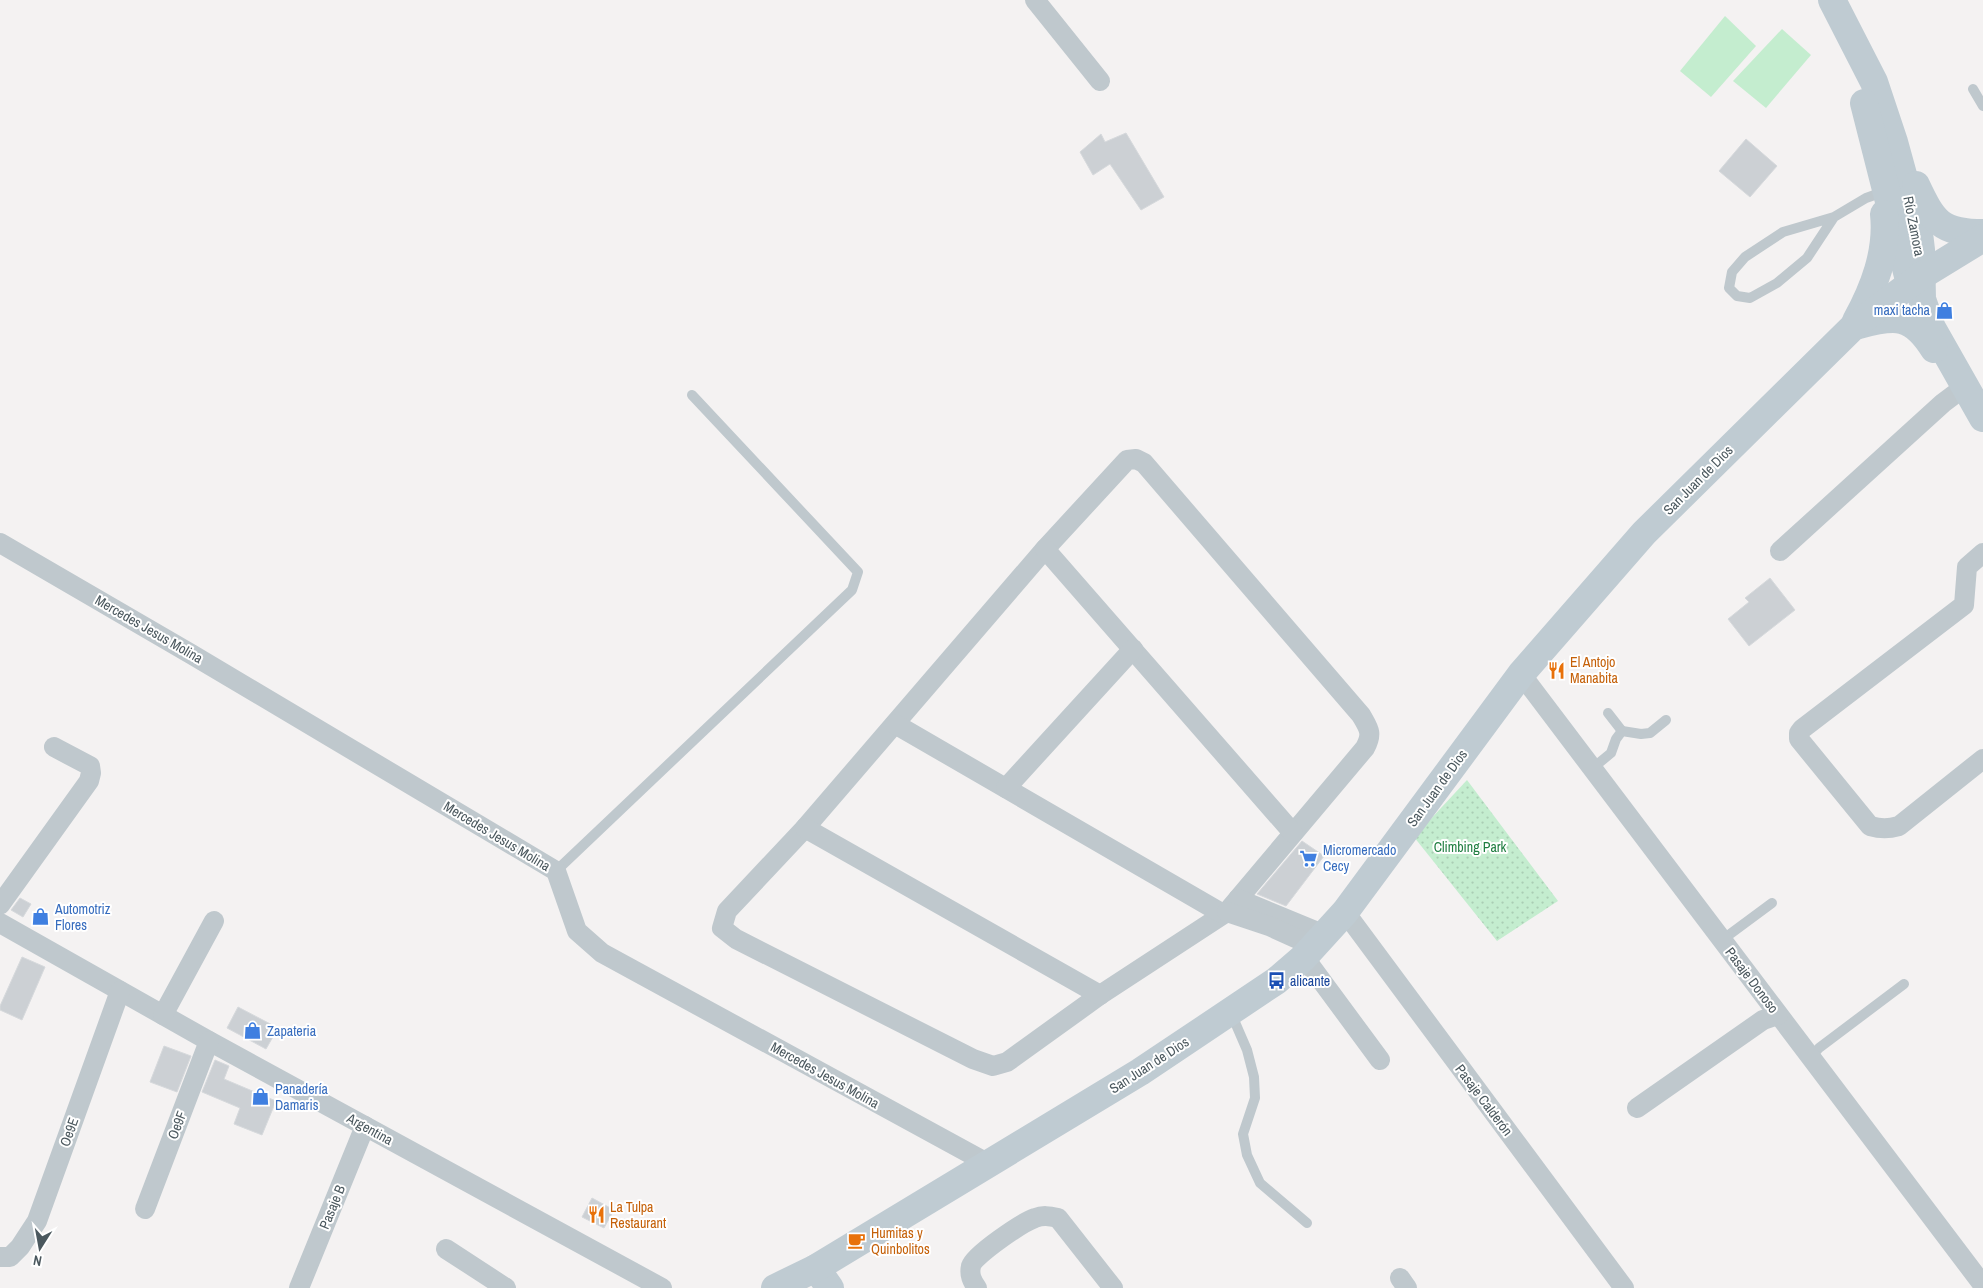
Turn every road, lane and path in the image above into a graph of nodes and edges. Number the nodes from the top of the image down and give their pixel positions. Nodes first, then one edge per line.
1 (1035, 0) edge
2 (1832, 0) edge
3 (1846, 31) junction
4 (1100, 81) dead end
5 (1973, 89) dead end
6 (1983, 106) edge
7 (1894, 142) junction
8 (1882, 181) junction
9 (1834, 217) junction
10 (1983, 233) edge
11 (1983, 238) edge
12 (1947, 259) junction
13 (1916, 280) junction
14 (1853, 327) junction
15 (1932, 328) junction
16 (1959, 391) junction
17 (692, 395) dead end
18 (1982, 417) edge
19 (0, 543) edge
20 (1045, 549) junction
21 (1780, 551) dead end
22 (1983, 552) edge
23 (1133, 649) junction
24 (1521, 674) junction
25 (1608, 713) dead end
26 (1666, 720) dead end
27 (895, 724) junction
28 (1622, 731) junction
29 (54, 747) dead end
30 (1983, 759) edge
31 (1594, 767) junction
32 (1006, 788) junction
33 (805, 828) junction
34 (1294, 833) junction
35 (556, 871) junction
36 (1772, 903) dead end
37 (0, 905) edge
38 (1229, 908) junction
39 (1345, 912) junction
40 (214, 921) dead end
41 (0, 924) edge
42 (1722, 940) junction
43 (1314, 946) junction
44 (1904, 984) dead end
45 (120, 991) junction
46 (1100, 995) junction
47 (1230, 1012) junction
48 (163, 1015) junction
49 (1778, 1015) junction
50 (210, 1041) junction
51 (1810, 1058) junction
52 (1380, 1060) dead end
53 (1637, 1108) dead end
54 (365, 1126) junction
55 (989, 1164) junction
56 (145, 1209) dead end
57 (1307, 1223) dead end
58 (446, 1249) dead end
59 (0, 1257) edge
60 (823, 1278) edge
61 (1983, 1285) edge
62 (299, 1288) edge
63 (506, 1288) edge
64 (662, 1288) edge
65 (775, 1288) edge
66 (977, 1288) edge
67 (1113, 1288) edge
68 (1624, 1288) edge

1 - 4 street
2 - 3 street, Río Zamora
3 - 7 street, Río Zamora
3 - 8 street, Río Zamora
5 - 6 lane
7 - 10 street
7 - 13 street, Río Zamora
8 - 9 lane
8 - 13 street, Río Zamora
8 - 14 street
9 - 9 lane
11 - 12 street, San Juan de Dios
12 - 13 street, San Juan de Dios
12 - 15 street
13 - 14 street, San Juan de Dios
13 - 15 street, Río Zamora
14 - 16 street
14 - 24 street, San Juan de Dios
15 - 18 street, Río Zamora
16 - 18 street
16 - 21 street
17 - 35 lane
19 - 35 street, Mercedes Jesus Molina
20 - 23 street
20 - 27 street
20 - 34 street
22 - 30 street
23 - 32 street
23 - 34 street
24 - 31 street, Pasaje Donoso
24 - 39 street, San Juan de Dios
25 - 28 lane
26 - 28 lane
27 - 32 street
27 - 33 street
28 - 31 lane
29 - 37 street
31 - 42 street, Pasaje Donoso
32 - 38 street
33 - 46 street
33 - 46 street
34 - 38 street
35 - 55 street, Mercedes Jesus Molina
36 - 42 lane
38 - 43 street
38 - 46 street
39 - 43 street, San Juan de Dios
39 - 68 street, Pasaje Calderón
40 - 48 street
41 - 45 street, Argentina
42 - 49 street, Pasaje Donoso
43 - 47 street, San Juan de Dios
43 - 52 street
44 - 51 lane
45 - 48 street, Argentina
45 - 59 street, Oe9E
47 - 55 street, San Juan de Dios
47 - 57 lane
48 - 50 street, Argentina
49 - 51 street, Pasaje Donoso
49 - 53 street
50 - 54 street, Argentina
50 - 56 street, Oe9F
51 - 61 street, Pasaje Donoso
54 - 62 street, Pasaje B
54 - 64 street, Argentina
55 - 60 street, San Juan de Dios
58 - 63 street
60 - 65 street, San Juan de Dios
66 - 67 street

